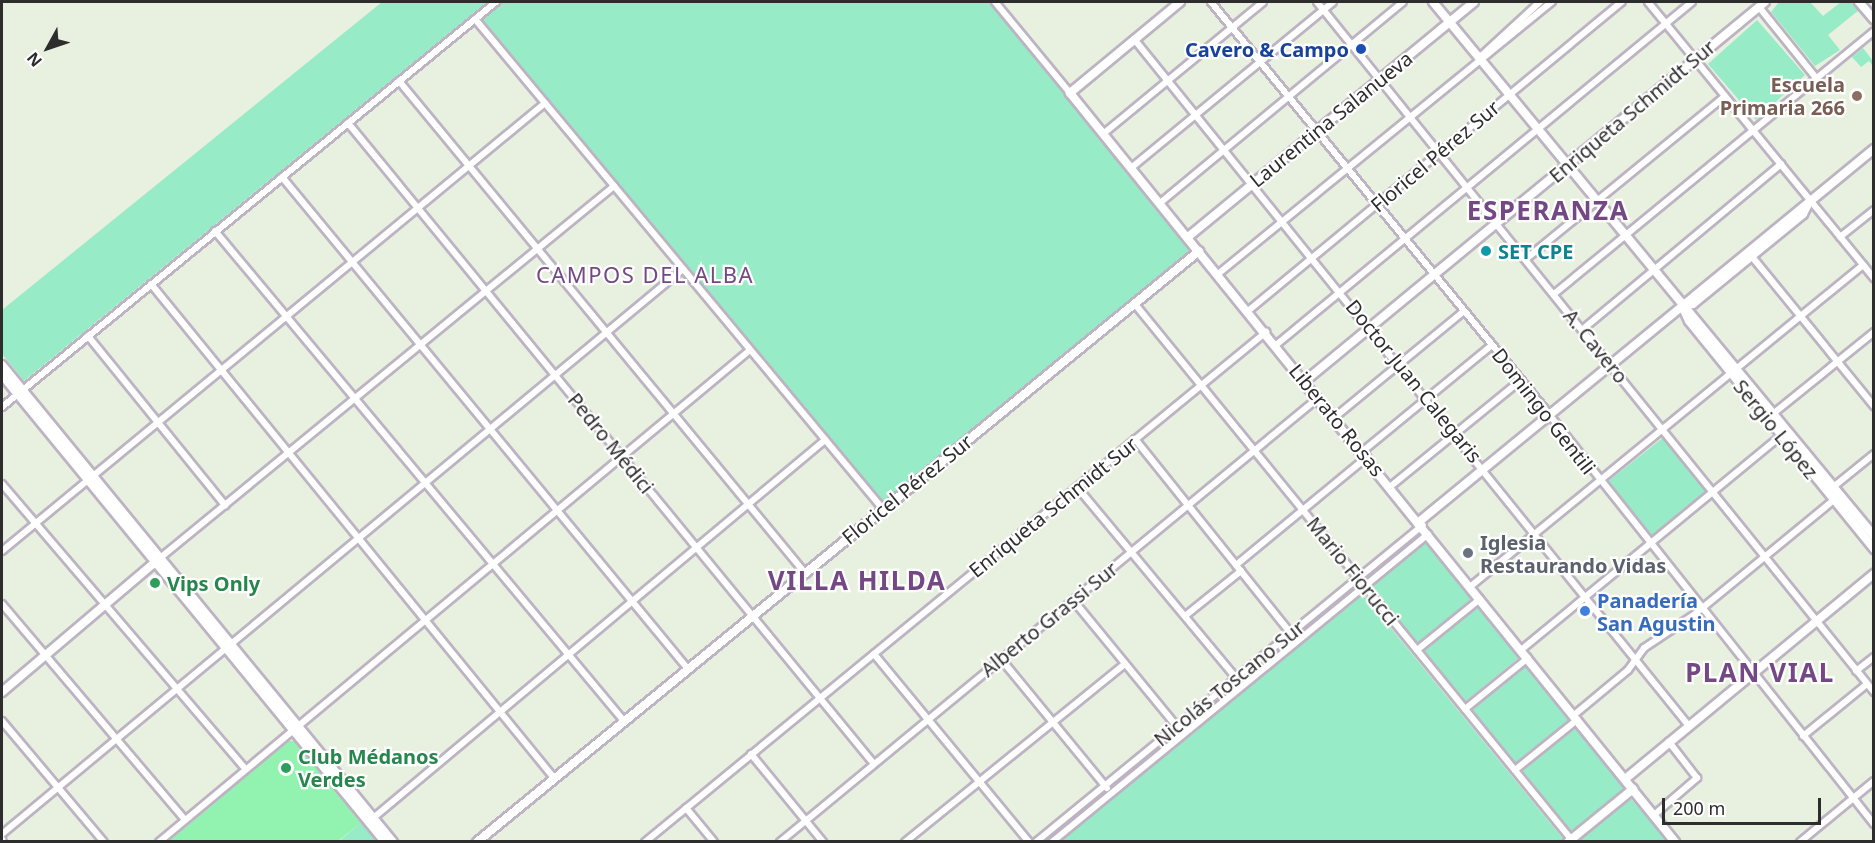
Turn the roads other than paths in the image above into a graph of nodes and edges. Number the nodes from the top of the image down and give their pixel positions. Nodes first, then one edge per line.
1 (496, 2) edge
2 (995, 2) edge
3 (1180, 2) edge
4 (1210, 2) edge
5 (1263, 2) edge
6 (1317, 2) edge
7 (1334, 2) edge
8 (1403, 2) edge
9 (1433, 2) edge
10 (1474, 2) edge
11 (1540, 2) edge
12 (1552, 2) edge
13 (1622, 2) edge
14 (1648, 2) edge
15 (1692, 2) edge
16 (1859, 2) edge
17 (1762, 4) edge
18 (1323, 10) junction
19 (475, 18) junction
20 (1874, 19) edge
21 (1449, 21) junction
22 (1666, 23) junction
23 (1232, 27) junction
24 (1874, 31) edge
25 (1134, 39) junction
26 (1352, 44) junction
27 (1479, 58) junction
28 (1695, 59) junction
29 (1260, 62) junction
30 (1816, 78) junction
31 (1380, 79) junction
32 (1168, 80) junction
33 (399, 81) junction
34 (1070, 93) junction
35 (1509, 95) junction
36 (1288, 96) junction
37 (1725, 96) junction
38 (545, 103) junction
39 (1196, 115) junction
40 (1409, 116) junction
41 (348, 123) junction
42 (1538, 129) junction
43 (1753, 130) junction
44 (1317, 131) junction
45 (1103, 134) junction
46 (1874, 148) edge
47 (1224, 149) junction
48 (1440, 153) junction
49 (1781, 164) junction
50 (469, 165) junction
51 (1567, 165) junction
52 (1347, 167) junction
53 (1131, 168) junction
54 (282, 177) junction
55 (1253, 184) junction
56 (614, 186) junction
57 (1467, 187) junction
58 (1810, 200) junction
59 (1597, 201) junction
60 (1160, 202) junction
61 (1377, 204) junction
62 (417, 207) junction
63 (1874, 210) edge
64 (1283, 220) junction
65 (1497, 223) junction
66 (215, 231) junction
67 (1625, 236) junction
68 (1188, 237) junction
69 (1840, 237) junction
70 (1405, 238) junction
71 (538, 248) junction
72 (1199, 250) junction
73 (1749, 253) junction
74 (1313, 257) junction
75 (1526, 259) junction
76 (351, 261) junction
77 (1863, 265) junction
78 (683, 269) junction
79 (1653, 270) junction
80 (1218, 274) junction
81 (1872, 274) edge
82 (1434, 275) junction
83 (151, 284) junction
84 (486, 291) junction
85 (1341, 291) junction
86 (1554, 294) junction
87 (1134, 303) junction
88 (1682, 306) junction
89 (1464, 310) junction
90 (1248, 311) junction
91 (285, 315) junction
92 (1800, 316) junction
93 (1370, 327) junction
94 (1583, 329) junction
95 (606, 332) junction
96 (1266, 332) junction
97 (1874, 332) edge
98 (88, 336) junction
99 (420, 345) junction
100 (1276, 345) junction
101 (1492, 345) junction
102 (750, 350) junction
103 (1837, 362) junction
104 (1400, 364) junction
105 (1611, 364) junction
106 (2, 365) edge
107 (220, 369) junction
108 (1734, 370) junction
109 (554, 374) junction
110 (2, 375) edge
111 (1521, 380) junction
112 (1305, 381) junction
113 (1201, 385) junction
114 (19, 392) junction
115 (1319, 397) junction
116 (1428, 398) junction
117 (355, 399) junction
118 (1874, 406) edge
119 (2, 407) edge
120 (673, 413) junction
121 (1774, 413) junction
122 (1548, 416) junction
123 (1335, 417) junction
124 (157, 421) junction
125 (489, 428) junction
126 (1663, 429) junction
127 (1456, 432) junction
128 (1782, 435) junction
129 (825, 440) junction
130 (1135, 440) junction
131 (1254, 450) junction
132 (289, 453) junction
133 (1365, 454) junction
134 (1874, 454) edge
135 (621, 456) junction
136 (1484, 468) junction
137 (89, 477) junction
138 (1599, 480) junction
139 (424, 481) junction
140 (2, 484) edge
141 (1391, 486) junction
142 (1077, 487) junction
143 (1831, 489) junction
144 (1713, 492) junction
145 (1834, 501) junction
146 (748, 504) junction
147 (225, 505) junction
148 (1188, 505) junction
149 (883, 509) junction
150 (557, 510) junction
151 (1303, 510) junction
152 (35, 523) junction
153 (1421, 523) junction
154 (1429, 533) junction
155 (1535, 533) junction
156 (357, 536) junction
157 (1874, 536) edge
158 (1649, 544) junction
159 (696, 548) junction
160 (1874, 549) edge
161 (2, 551) edge
162 (1131, 552) junction
163 (1765, 557) junction
164 (158, 560) junction
165 (492, 563) junction
166 (1236, 565) junction
167 (1241, 571) junction
168 (805, 573) junction
169 (1874, 574) edge
170 (1358, 578) junction
171 (1365, 586) junction
172 (1471, 586) junction
173 (1586, 597) junction
174 (1480, 599) junction
175 (1072, 600) junction
176 (632, 601) junction
177 (2, 604) edge
178 (105, 605) junction
179 (1701, 609) junction
180 (752, 616) junction
181 (1185, 616) junction
182 (424, 619) junction
183 (1816, 621) junction
184 (1290, 633) junction
185 (1297, 641) junction
186 (226, 644) junction
187 (1417, 650) junction
188 (1521, 650) junction
189 (874, 654) junction
190 (45, 655) junction
191 (568, 655) junction
192 (1874, 657) edge
193 (1528, 658) junction
194 (1001, 659) junction
195 (1635, 659) junction
196 (1125, 664) junction
197 (688, 669) junction
198 (1856, 671) junction
199 (1753, 673) junction
200 (1236, 678) junction
201 (1867, 684) junction
202 (1243, 685) junction
203 (175, 687) junction
204 (2, 692) edge
205 (1874, 692) edge
206 (820, 698) junction
207 (1465, 709) junction
208 (500, 712) junction
209 (1575, 717) junction
210 (928, 720) junction
211 (2, 721) edge
212 (624, 721) junction
213 (1053, 722) junction
214 (1177, 726) junction
215 (1689, 726) junction
216 (295, 727) junction
217 (1184, 734) junction
218 (1803, 736) junction
219 (116, 738) junction
220 (1670, 742) junction
221 (752, 754) junction
222 (874, 764) junction
223 (245, 769) junction
224 (1515, 770) junction
225 (554, 778) junction
226 (1625, 779) junction
227 (1874, 781) edge
228 (979, 782) junction
229 (1105, 786) junction
230 (57, 787) junction
231 (1633, 789) junction
232 (1111, 793) junction
233 (1853, 798) junction
234 (686, 808) junction
235 (1654, 815) junction
236 (185, 820) junction
237 (371, 820) junction
238 (805, 820) junction
239 (1874, 824) edge
240 (2, 834) edge
241 (1570, 840) edge
242 (104, 842) edge
243 (159, 842) edge
244 (385, 842) edge
245 (393, 842) edge
246 (477, 842) edge
247 (645, 842) edge
248 (714, 842) edge
249 (780, 842) edge
250 (823, 842) edge
251 (905, 842) edge
252 (1029, 842) edge
253 (1036, 842) edge
254 (1052, 842) edge
255 (1675, 842) edge
256 (1800, 842) edge

1 - 19 street
2 - 34 street, Liberato Rosas
3 - 25 street
4 - 23 street, Domingo Gentili
5 - 23 street
6 - 18 street, A. Cavero
7 - 18 street
8 - 26 street
9 - 21 street, Sergio López
10 - 21 street, Laurentina Salanueva
11 - 27 street
12 - 27 street
13 - 35 street, Floricel Pérez Sur
14 - 22 street
15 - 22 street
16 - 20 street
17 - 28 street, Enriqueta Schmidt Sur
17 - 30 street
18 - 26 street, A. Cavero
18 - 29 street
19 - 33 street
19 - 38 street
21 - 27 street, Sergio López
21 - 31 street, Laurentina Salanueva
22 - 28 street
22 - 42 street
23 - 29 street, Domingo Gentili
23 - 32 street
24 - 30 street
25 - 32 street, Doctor Juan Calegaris
25 - 34 street
26 - 31 street, A. Cavero
26 - 36 street
27 - 35 street, Sergio López
27 - 40 street
28 - 37 street
28 - 51 street, Enriqueta Schmidt Sur
29 - 36 street, Domingo Gentili
29 - 39 street
30 - 43 street
31 - 40 street, A. Cavero
31 - 44 street, Laurentina Salanueva
32 - 39 street, Doctor Juan Calegaris
32 - 45 street
33 - 41 street
33 - 50 street
34 - 45 street, Liberato Rosas
35 - 42 street, Sergio López
35 - 48 street, Floricel Pérez Sur
36 - 44 street, Domingo Gentili
36 - 47 street
37 - 43 street
37 - 59 street
38 - 50 street
38 - 56 street
39 - 47 street, Doctor Juan Calegaris
39 - 53 street
40 - 48 street, A. Cavero
40 - 52 street
41 - 54 street
41 - 62 street, Pedro Médici
42 - 51 street, Sergio López
42 - 57 street
43 - 49 street
43 - 67 street
44 - 52 street, Domingo Gentili
44 - 55 street, Laurentina Salanueva
45 - 53 street, Liberato Rosas
46 - 58 street, Nicolás Toscano Sur
47 - 55 street, Doctor Juan Calegaris
47 - 60 street
48 - 57 street, A. Cavero
48 - 61 street, Floricel Pérez Sur
49 - 58 street
49 - 79 street
50 - 62 street
50 - 71 street
51 - 59 street, Sergio López
51 - 65 street, Enriqueta Schmidt Sur
52 - 61 street, Domingo Gentili
52 - 64 street
53 - 60 street, Liberato Rosas
54 - 66 street
54 - 76 street
55 - 64 street, Doctor Juan Calegaris
55 - 68 street, Laurentina Salanueva
56 - 71 street
56 - 78 street
57 - 65 street, A. Cavero
57 - 70 street
58 - 69 street
58 - 73 street, Nicolás Toscano Sur
59 - 67 street, Sergio López
59 - 75 street
60 - 68 street, Liberato Rosas
61 - 70 street, Domingo Gentili
61 - 74 street, Floricel Pérez Sur
62 - 76 street
62 - 84 street, Pedro Médici
63 - 69 street
64 - 74 street, Doctor Juan Calegaris
64 - 80 street
65 - 75 street, A. Cavero
65 - 82 street, Enriqueta Schmidt Sur
66 - 83 street
66 - 91 street
67 - 79 street, Sergio López
67 - 86 street
68 - 72 street, Liberato Rosas
69 - 77 street
70 - 82 street, Domingo Gentili
70 - 85 street
71 - 84 street
71 - 95 street
72 - 80 street, Liberato Rosas
72 - 87 street, Floricel Pérez Sur
73 - 88 street, Nicolás Toscano Sur
73 - 92 street
74 - 85 street, Doctor Juan Calegaris
74 - 90 street, Floricel Pérez Sur
75 - 86 street, A. Cavero
76 - 91 street
76 - 99 street
77 - 81 street
77 - 92 street
78 - 95 street
78 - 102 street
79 - 88 street, Sergio López
79 - 94 street
80 - 90 street, Liberato Rosas
82 - 89 street, Domingo Gentili
82 - 93 street, Enriqueta Schmidt Sur
83 - 98 street
83 - 107 street
84 - 99 street
84 - 109 street, Pedro Médici
85 - 93 street, Doctor Juan Calegaris
85 - 100 street
86 - 94 street, A. Cavero
87 - 113 street, Mario Fiorucci
87 - 149 street, Floricel Pérez Sur
88 - 105 street, Nicolás Toscano Sur
88 - 108 street, Sergio López
89 - 101 street, Domingo Gentili
89 - 104 street
90 - 96 street, Liberato Rosas
91 - 107 street
91 - 117 street
92 - 103 street
92 - 108 street
93 - 104 street, Doctor Juan Calegaris
93 - 112 street, Enriqueta Schmidt Sur
94 - 105 street, A. Cavero
95 - 109 street
95 - 120 street
96 - 100 street, Liberato Rosas
96 - 113 street, Enriqueta Schmidt Sur
97 - 103 street
98 - 114 street
98 - 124 street
99 - 117 street
99 - 125 street
100 - 112 street, Liberato Rosas
101 - 111 street, Domingo Gentili
101 - 116 street
102 - 120 street
102 - 129 street
103 - 118 street
103 - 121 street
104 - 116 street, Doctor Juan Calegaris
104 - 123 street
105 - 122 street, Nicolás Toscano Sur
105 - 126 street, A. Cavero
106 - 114 street
107 - 124 street
107 - 132 street
108 - 121 street, Sergio López
108 - 126 street
108 - 128 street, Sergio López
109 - 125 street
109 - 135 street, Pedro Médici
110 - 114 street
111 - 122 street, Domingo Gentili
111 - 127 street
112 - 115 street, Liberato Rosas
113 - 130 street, Enriqueta Schmidt Sur
113 - 131 street, Mario Fiorucci
114 - 119 street
114 - 137 street
115 - 123 street, Liberato Rosas
115 - 131 street, Alberto Grassi Sur
116 - 127 street, Doctor Juan Calegaris
116 - 133 street
117 - 132 street
117 - 139 street
120 - 135 street
120 - 146 street
121 - 143 street, Sergio López
122 - 136 street, Nicolás Toscano Sur
122 - 138 street, Domingo Gentili
123 - 133 street, Liberato Rosas
124 - 137 street
124 - 147 street
125 - 139 street
125 - 150 street
126 - 138 street
126 - 144 street, A. Cavero
127 - 136 street, Doctor Juan Calegaris
127 - 141 street
128 - 143 street, Sergio López
128 - 144 street
129 - 146 street
129 - 149 street
130 - 142 street, Enriqueta Schmidt Sur
130 - 148 street
131 - 148 street, Alberto Grassi Sur
131 - 151 street, Mario Fiorucci
132 - 147 street
132 - 156 street
133 - 141 street, Liberato Rosas
133 - 151 street
134 - 143 street
135 - 150 street
135 - 159 street, Pedro Médici
136 - 153 street, Nicolás Toscano Sur
136 - 155 street, Doctor Juan Calegaris
137 - 152 street
137 - 164 street
138 - 155 street
138 - 158 street, Domingo Gentili
139 - 156 street
139 - 165 street
140 - 152 street
141 - 153 street, Liberato Rosas
142 - 162 street
142 - 189 street, Enriqueta Schmidt Sur
143 - 145 street, Sergio López
143 - 157 street, Sergio López
144 - 158 street
144 - 163 street, A. Cavero
145 - 160 street, Sergio López
145 - 163 street
146 - 159 street
146 - 168 street
147 - 164 street
148 - 162 street, Alberto Grassi Sur
148 - 166 street
149 - 168 street, Floricel Pérez Sur
150 - 165 street
150 - 176 street
151 - 166 street
151 - 170 street, Mario Fiorucci
152 - 161 street
152 - 178 street
153 - 154 street, Liberato Rosas
153 - 170 street, Nicolás Toscano Sur
154 - 171 street, Nicolás Toscano Sur
154 - 172 street, Liberato Rosas
155 - 172 street
155 - 173 street, Doctor Juan Calegaris
156 - 182 street
156 - 186 street
158 - 173 street
158 - 179 street, Domingo Gentili
159 - 176 street
159 - 180 street, Pedro Médici
162 - 175 street, Alberto Grassi Sur
162 - 181 street
163 - 179 street
163 - 183 street, A. Cavero
164 - 178 street
164 - 186 street
165 - 182 street
165 - 191 street
166 - 167 street
167 - 181 street
167 - 184 street
168 - 180 street, Floricel Pérez Sur
169 - 183 street
170 - 171 street, Mario Fiorucci
170 - 184 street, Nicolás Toscano Sur
171 - 185 street, Nicolás Toscano Sur
171 - 187 street, Mario Fiorucci
172 - 174 street, Liberato Rosas
173 - 188 street
173 - 195 street, Doctor Juan Calegaris
174 - 187 street
174 - 188 street, Liberato Rosas
175 - 194 street, Alberto Grassi Sur
175 - 196 street
176 - 191 street
176 - 197 street
177 - 190 street
178 - 190 street
178 - 203 street
179 - 195 street
179 - 199 street, Domingo Gentili
180 - 197 street, Floricel Pérez Sur
180 - 206 street, Pedro Médici
181 - 200 street
182 - 208 street
182 - 216 street
183 - 198 street, A. Cavero
183 - 199 street
184 - 185 street
184 - 200 street, Nicolás Toscano Sur
185 - 202 street, Nicolás Toscano Sur
186 - 203 street
186 - 216 street
187 - 207 street, Mario Fiorucci
188 - 193 street, Liberato Rosas
189 - 206 street, Enriqueta Schmidt Sur
189 - 210 street
190 - 204 street
190 - 219 street
191 - 208 street
191 - 212 street
192 - 198 street
193 - 207 street
193 - 209 street, Liberato Rosas
194 - 210 street, Alberto Grassi Sur
194 - 213 street
195 - 209 street
195 - 215 street, Doctor Juan Calegaris
196 - 213 street
196 - 214 street
197 - 212 street, Floricel Pérez Sur
198 - 201 street, A. Cavero
199 - 215 street
199 - 218 street, Domingo Gentili
200 - 202 street
200 - 214 street, Nicolás Toscano Sur
201 - 205 street, A. Cavero
201 - 218 street
202 - 217 street, Nicolás Toscano Sur
203 - 219 street
203 - 223 street
206 - 221 street, Enriqueta Schmidt Sur
206 - 222 street, Pedro Médici
207 - 224 street, Mario Fiorucci
208 - 225 street
208 - 237 street
209 - 224 street
209 - 226 street, Liberato Rosas
210 - 222 street, Alberto Grassi Sur
210 - 228 street
211 - 230 street
212 - 225 street, Floricel Pérez Sur
213 - 228 street
213 - 229 street
214 - 217 street
214 - 229 street, Nicolás Toscano Sur
215 - 220 street
216 - 223 street
216 - 237 street
217 - 232 street, Nicolás Toscano Sur
218 - 233 street, Domingo Gentili
219 - 230 street
219 - 236 street
220 - 226 street
220 - 235 street
221 - 234 street, Enriqueta Schmidt Sur
221 - 238 street
222 - 238 street, Alberto Grassi Sur
223 - 236 street
224 - 241 street, Mario Fiorucci
225 - 246 street, Floricel Pérez Sur
226 - 231 street, Liberato Rosas
227 - 233 street
228 - 251 street
228 - 252 street
229 - 232 street
229 - 253 street, Nicolás Toscano Sur
230 - 240 street
230 - 242 street
231 - 235 street, Liberato Rosas
231 - 241 street
232 - 254 street, Nicolás Toscano Sur
233 - 239 street, Domingo Gentili
233 - 256 street
234 - 247 street, Enriqueta Schmidt Sur
234 - 248 street
235 - 255 street, Liberato Rosas
236 - 243 street
237 - 244 street
237 - 245 street
238 - 249 street, Alberto Grassi Sur
238 - 250 street

